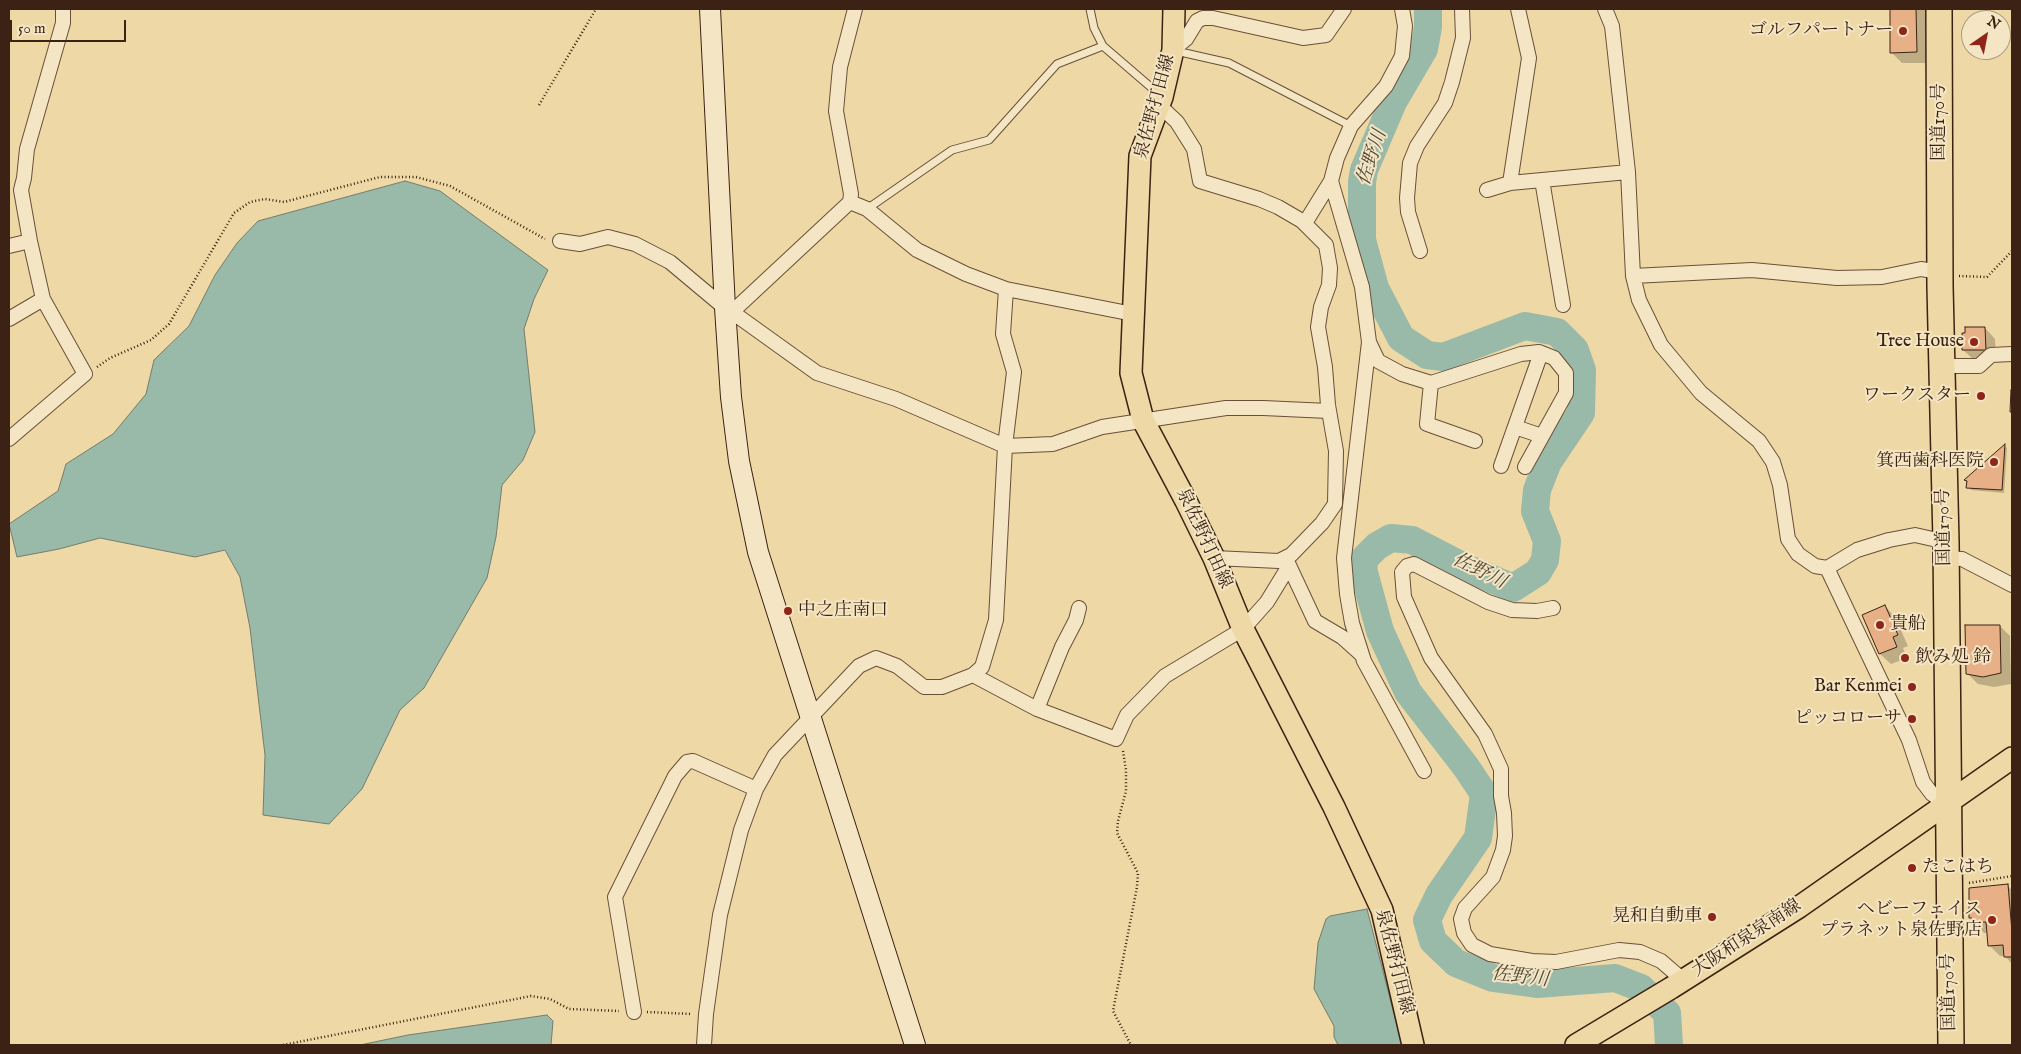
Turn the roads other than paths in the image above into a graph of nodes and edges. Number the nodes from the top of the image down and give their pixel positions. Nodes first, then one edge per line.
1 (63, 9) edge
2 (710, 9) edge
3 (855, 9) edge
4 (1090, 9) edge
5 (1174, 9) edge
6 (1344, 9) edge
7 (1402, 9) edge
8 (1462, 9) edge
9 (1518, 9) edge
10 (1605, 9) edge
11 (1939, 9) edge
12 (1103, 46) junction
13 (1173, 50) junction
14 (1160, 101) junction
15 (1352, 126) junction
16 (1628, 172) junction
17 (1542, 180) junction
18 (1331, 181) junction
19 (1510, 183) junction
20 (1487, 190) dead end
21 (850, 202) junction
22 (867, 209) junction
23 (1305, 223) junction
24 (560, 241) road end
25 (30, 242) junction
26 (9, 246) edge
27 (1420, 251) dead end
28 (1940, 272) junction
29 (1633, 276) junction
30 (1006, 289) junction
31 (43, 299) junction
32 (1563, 305) dead end
33 (727, 311) junction
34 (1134, 314) junction
35 (9, 318) edge
36 (1370, 342) junction
37 (1541, 353) junction
38 (2012, 354) edge
39 (1942, 366) junction
40 (1431, 383) junction
41 (1329, 411) junction
42 (1143, 420) junction
43 (1515, 427) junction
44 (1542, 436) junction
45 (9, 439) edge
46 (1476, 441) dead end
47 (1005, 446) junction
48 (1501, 466) dead end
49 (1525, 467) dead end
50 (1335, 504) junction
51 (1349, 510) junction
52 (1946, 550) junction
53 (1214, 558) junction
54 (1288, 562) junction
55 (1827, 568) junction
56 (2012, 585) edge
57 (1079, 608) dead end
58 (1553, 608) dead end
59 (1243, 628) junction
60 (1361, 654) junction
61 (973, 675) junction
62 (1037, 709) junction
63 (811, 715) junction
64 (2012, 758) edge
65 (1424, 771) dead end
66 (756, 789) junction
67 (1948, 805) junction
68 (1677, 984) junction
69 (634, 1012) road end
70 (704, 1045) edge
71 (915, 1045) edge
72 (1413, 1045) edge
73 (1576, 1045) edge
74 (1951, 1045) edge

1 - 25 street
2 - 33 street
3 - 21 street
4 - 12 lane
5 - 13 main road, 泉佐野打田線
6 - 13 street
7 - 15 street
8 - 27 street
9 - 19 street
10 - 16 street
11 - 28 highway, 国道170号
12 - 14 lane
12 - 22 lane
13 - 14 main road, 泉佐野打田線
13 - 15 lane
14 - 23 street
14 - 34 main road, 泉佐野打田線
15 - 18 street
16 - 17 street
16 - 29 street
17 - 19 street
17 - 32 street
18 - 23 street
18 - 36 street
19 - 20 street
21 - 22 street
21 - 33 street
22 - 30 street
23 - 41 street
24 - 33 street
25 - 26 street
25 - 31 street
28 - 29 street
28 - 39 highway, 国道170号
29 - 55 street
30 - 34 street
30 - 47 street
31 - 35 street
31 - 45 street
33 - 47 street
33 - 63 street
34 - 42 main road, 泉佐野打田線
36 - 40 street
36 - 51 street
37 - 40 street
37 - 43 street
37 - 44 street
38 - 39 street
39 - 52 highway, 国道170号
40 - 46 street
41 - 42 street
41 - 50 street
42 - 47 street
42 - 53 main road, 泉佐野打田線
43 - 44 street
43 - 48 street
44 - 49 street
47 - 61 street
50 - 51 street
50 - 54 street
51 - 60 street
52 - 55 street
52 - 56 street
52 - 67 highway, 国道170号
53 - 54 street
53 - 59 main road, 泉佐野打田線
54 - 59 street
54 - 60 street
55 - 67 street
57 - 62 street
58 - 68 street
59 - 62 street
59 - 72 main road, 泉佐野打田線
60 - 65 street
61 - 62 street
61 - 63 street
63 - 66 street
63 - 71 street
64 - 67 main road, 大阪和泉泉南線
66 - 69 street
66 - 70 street
67 - 68 main road, 大阪和泉泉南線
67 - 74 highway, 国道170号
68 - 73 main road, 大阪和泉泉南線

